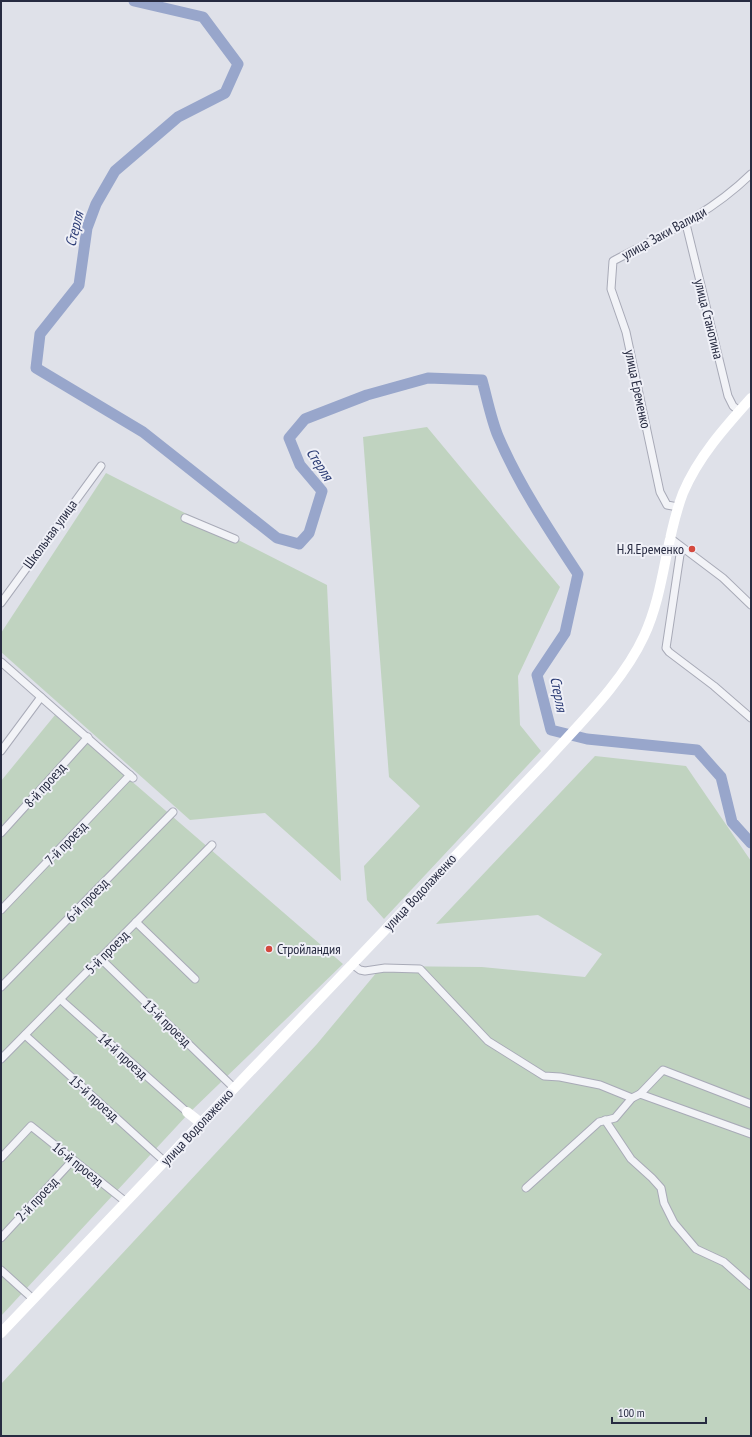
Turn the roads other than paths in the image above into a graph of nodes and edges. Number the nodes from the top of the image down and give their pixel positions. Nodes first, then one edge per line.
1 (751, 174) edge
2 (686, 224) junction
3 (613, 261) joint
4 (751, 398) edge
5 (739, 411) junction
6 (101, 466) dead end
7 (678, 507) junction
8 (185, 518) dead end
9 (670, 538) junction
10 (235, 539) dead end
11 (681, 548) junction
12 (1, 603) edge
13 (751, 605) edge
14 (1, 662) edge
15 (41, 697) junction
16 (751, 718) edge
17 (88, 737) junction
18 (1, 752) edge
19 (173, 812) dead end
20 (1, 833) edge
21 (212, 845) dead end
22 (1, 910) edge
23 (136, 922) junction
24 (100, 958) junction
25 (352, 964) junction
26 (195, 978) dead end
27 (1, 987) edge
28 (60, 999) junction
29 (25, 1035) junction
30 (1, 1059) edge
31 (234, 1088) junction
32 (640, 1094) junction
33 (632, 1098) junction
34 (751, 1104) edge
35 (187, 1112) joint
36 (605, 1120) junction
37 (201, 1123) junction
38 (751, 1134) edge
39 (1, 1158) edge
40 (73, 1160) junction
41 (164, 1161) junction
42 (526, 1188) dead end
43 (126, 1202) junction
44 (1, 1238) edge
45 (1, 1270) edge
46 (751, 1286) edge
47 (33, 1299) junction
48 (1, 1333) edge

1 - 2 street, улица Заки Валиди
2 - 3 street, улица Заки Валиди
2 - 5 street, улица Станотина
3 - 7 street, улица Еременко
4 - 5 main road, улица Водолаженко
5 - 7 main road, улица Водолаженко
6 - 12 street, Школьная улица
7 - 9 main road, улица Водолаженко
8 - 10 street
9 - 11 street
9 - 25 main road, улица Водолаженко
11 - 13 street
11 - 16 street
14 - 15 street
15 - 17 street
15 - 18 street
17 - 20 street, 8-й проезд
17 - 22 street, 7-й проезд
19 - 27 street, 6-й проезд
21 - 23 street, 5-й проезд
23 - 24 street, 5-й проезд
23 - 26 street
24 - 28 street, 5-й проезд
24 - 31 street, 13-й проезд
25 - 31 main road, улица Водолаженко
25 - 33 street
28 - 29 street, 5-й проезд
28 - 35 street, 14-й проезд
29 - 30 street, 5-й проезд
29 - 41 street, 15-й проезд
31 - 37 main road, улица Водолаженко
32 - 33 street
32 - 34 street
32 - 38 street
33 - 36 street
35 - 37 main road
36 - 42 street
36 - 46 street
37 - 41 main road, улица Водолаженко
39 - 40 street, 16-й проезд
40 - 43 street, 16-й проезд
40 - 44 street, 2-й проезд
41 - 43 main road, улица Водолаженко
43 - 47 main road, улица Водолаженко
45 - 47 street
47 - 48 main road, улица Водолаженко

